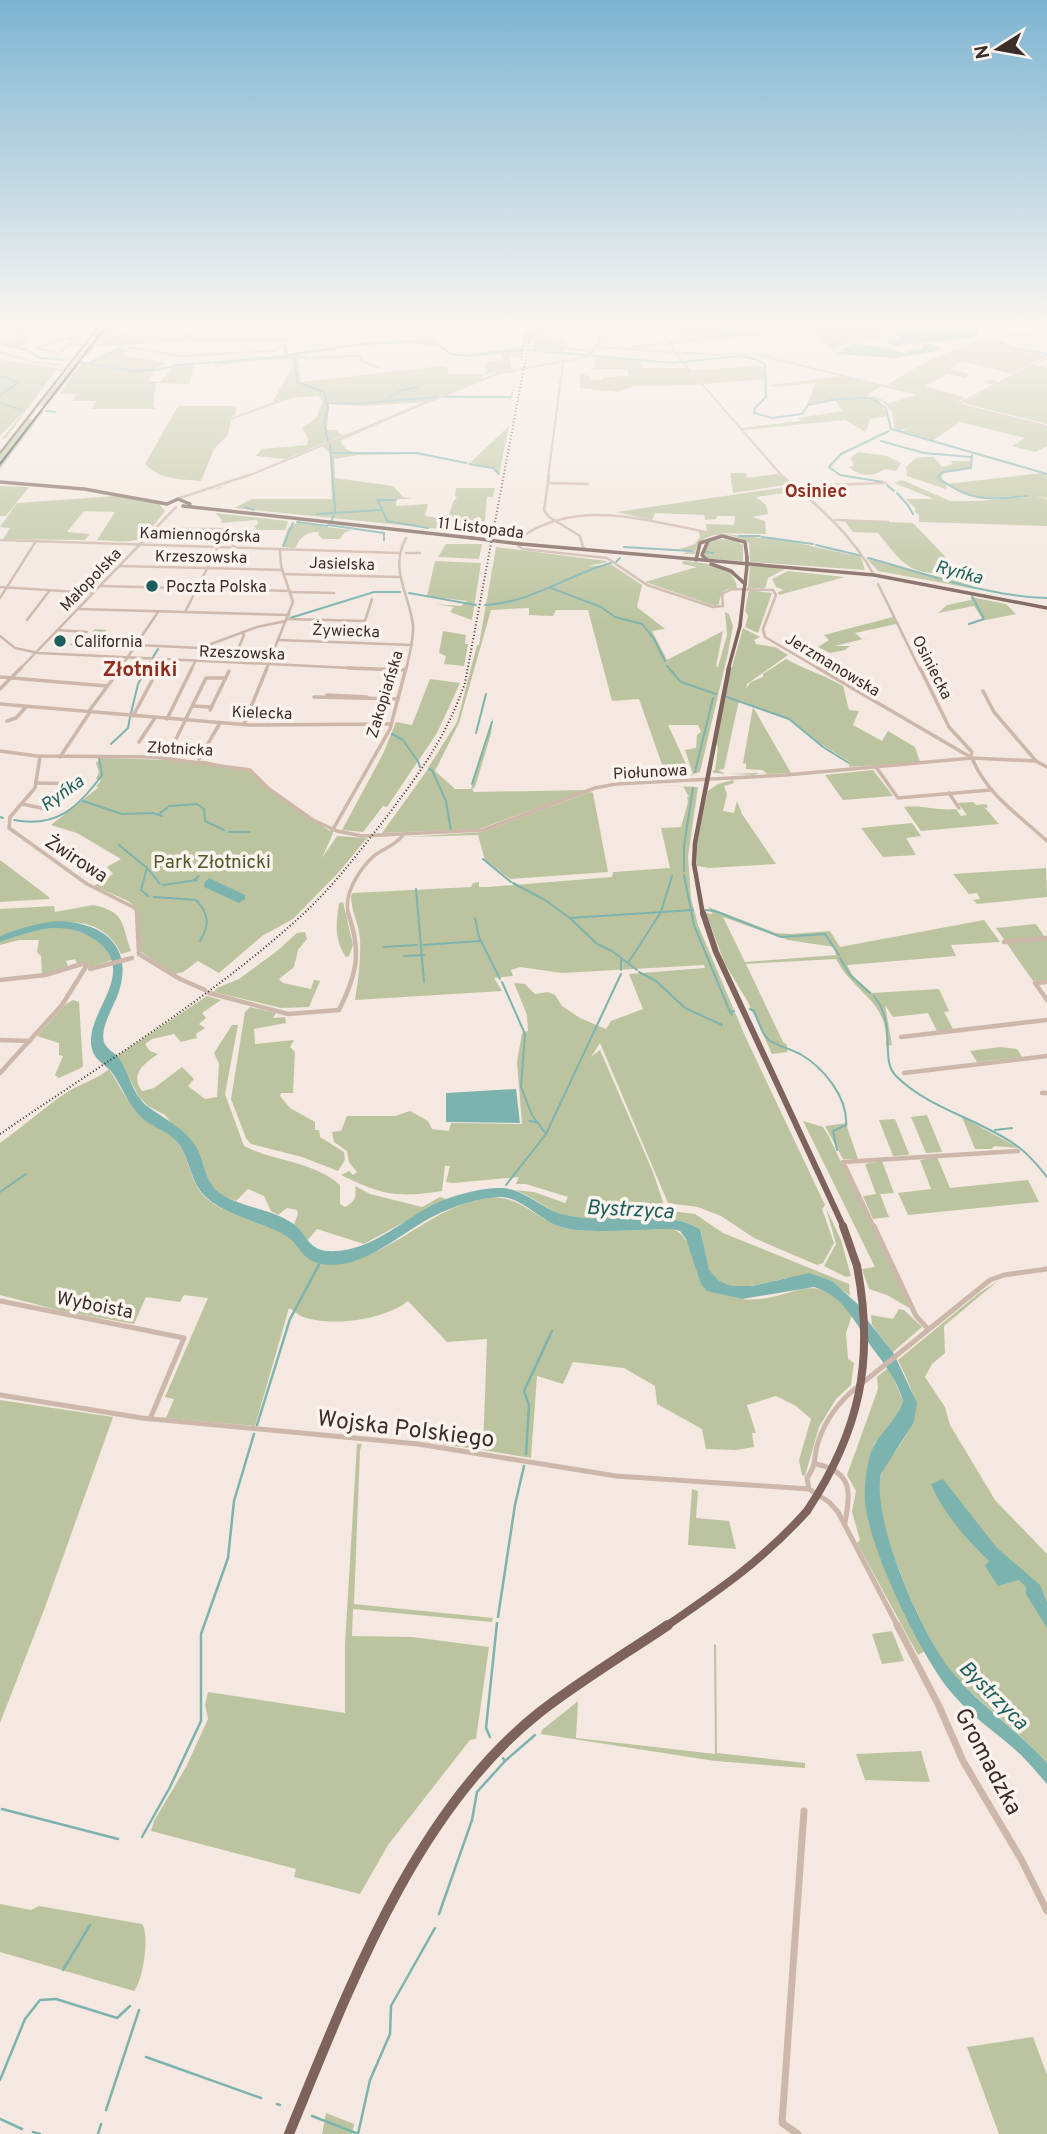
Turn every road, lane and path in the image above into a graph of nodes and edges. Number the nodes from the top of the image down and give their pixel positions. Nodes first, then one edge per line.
1 (18, 424) edge
2 (23, 424) edge
3 (375, 424) edge
4 (555, 424) edge
5 (736, 424) edge
6 (0, 447) edge
7 (0, 453) edge
8 (0, 483) edge
9 (548, 483) junction
10 (886, 483) dead end
11 (589, 484) dead end
12 (795, 486) junction
13 (184, 501) junction
14 (169, 504) junction
15 (176, 507) junction
16 (168, 513) junction
17 (834, 520) junction
18 (555, 521) junction
19 (888, 522) dead end
20 (155, 528) junction
21 (706, 532) dead end
22 (406, 538) dead end
23 (0, 540) edge
24 (36, 541) junction
25 (140, 544) junction
26 (581, 546) junction
27 (218, 547) junction
28 (234, 547) junction
29 (281, 549) junction
30 (747, 550) junction
31 (399, 553) junction
32 (407, 553) dead end
33 (420, 553) dead end
34 (683, 559) junction
35 (696, 560) junction
36 (709, 561) junction
37 (746, 565) junction
38 (120, 566) junction
39 (207, 569) junction
40 (283, 572) junction
41 (871, 575) junction
42 (399, 576) junction
43 (744, 581) junction
44 (878, 584) dead end
45 (100, 586) junction
46 (0, 587) edge
47 (337, 587) dead end
48 (5, 588) junction
49 (51, 589) junction
50 (196, 590) junction
51 (290, 592) junction
52 (93, 593) junction
53 (0, 598) edge
54 (372, 598) dead end
55 (1047, 608) edge
56 (78, 609) junction
57 (158, 612) junction
58 (185, 612) junction
59 (287, 618) junction
60 (27, 620) dead end
61 (57, 630) junction
62 (87, 632) dead end
63 (242, 633) junction
64 (0, 636) edge
65 (279, 640) junction
66 (138, 645) junction
67 (412, 645) junction
68 (239, 649) dead end
69 (33, 652) junction
70 (127, 659) junction
71 (195, 662) junction
72 (268, 665) junction
73 (405, 670) junction
74 (229, 671) dead end
75 (155, 675) dead end
76 (0, 677) edge
77 (11, 677) junction
78 (225, 678) junction
79 (107, 686) junction
80 (0, 689) edge
81 (983, 691) dead end
82 (368, 698) junction
83 (398, 699) junction
84 (0, 704) edge
85 (26, 706) junction
86 (193, 706) junction
87 (89, 712) junction
88 (133, 716) junction
89 (155, 718) junction
90 (167, 719) junction
91 (7, 721) dead end
92 (187, 721) junction
93 (220, 723) junction
94 (244, 724) junction
95 (391, 724) junction
96 (139, 742) dead end
97 (173, 745) dead end
98 (0, 751) edge
99 (40, 757) junction
100 (60, 757) junction
101 (972, 757) junction
102 (199, 759) junction
103 (1036, 761) junction
104 (1046, 764) edge
105 (876, 767) junction
106 (707, 779) junction
107 (36, 783) junction
108 (81, 784) dead end
109 (990, 790) junction
110 (949, 793) junction
111 (22, 804) junction
112 (958, 808) dead end
113 (46, 809) dead end
114 (334, 832) junction
115 (403, 835) junction
116 (1047, 841) edge
117 (1047, 938) edge
118 (1004, 942) dead end
119 (132, 958) dead end
120 (90, 969) dead end
121 (0, 980) edge
122 (1047, 982) edge
123 (1047, 1000) edge
124 (1047, 1020) edge
125 (901, 1037) dead end
126 (0, 1040) edge
127 (30, 1041) junction
128 (1047, 1056) edge
129 (0, 1073) edge
130 (904, 1073) dead end
131 (1018, 1151) dead end
132 (1047, 1269) edge
133 (0, 1301) edge
134 (928, 1329) junction
135 (0, 1395) edge
136 (150, 1419) junction
137 (817, 1464) junction
138 (809, 1489) junction
139 (847, 1505) junction
140 (834, 1507) junction
141 (845, 1524) junction
142 (804, 1811) dead end
143 (1047, 1911) edge
144 (289, 2134) edge
145 (798, 2134) edge

1 - 6 main road
2 - 7 main road
3 - 13 street
4 - 9 street
5 - 12 street
8 - 14 main road
9 - 11 street
9 - 18 street
10 - 12 street
12 - 17 street
13 - 14 main road
13 - 15 main road
13 - 26 main road, 11 Listopada, bridge
14 - 15 main road
14 - 16 street
15 - 16 street
16 - 20 street, Małopolska
17 - 19 street
17 - 41 street
18 - 21 street
18 - 26 street
18 - 101 street, Jerzmanowska
20 - 25 street, Małopolska
20 - 28 street
22 - 31 street
23 - 24 street, Kamiennogórska
24 - 25 street, Kamiennogórska
24 - 48 street
25 - 27 street, Kamiennogórska
25 - 38 street, Małopolska
26 - 34 main road, 11 Listopada
27 - 28 street, Kamiennogórska
27 - 39 street
28 - 29 street, Kamiennogórska
29 - 31 street, Kamiennogórska
29 - 40 street
30 - 35 main road
30 - 36 main road
30 - 37 main road, bridge
31 - 42 street, Zakopiańska
32 - 33 street
34 - 35 main road, 11 Listopada
34 - 43 main road
35 - 36 main road, 11 Listopada
36 - 37 main road, 11 Listopada
37 - 41 main road, 11 Listopada
37 - 43 main road
38 - 39 street, Krzeszowska
38 - 45 street, Małopolska
39 - 40 street, Krzeszowska
39 - 50 street
40 - 42 street, Jasielska
40 - 51 street
41 - 55 main road, 11 Listopada
42 - 67 street, Zakopiańska
43 - 106 main road, bridge
44 - 101 street, Osiniecka
45 - 50 street
45 - 52 street, Małopolska
46 - 48 street
47 - 51 street
48 - 49 street
48 - 53 street
49 - 52 street
49 - 60 street
50 - 51 street
50 - 58 street
51 - 59 street
52 - 56 street, Małopolska
54 - 59 street
56 - 57 street
56 - 61 street, Małopolska
57 - 58 street
57 - 66 street
58 - 59 street
59 - 63 street
59 - 65 street
61 - 62 street, Małopolska
61 - 69 street, Małopolska
63 - 66 street
63 - 68 street
64 - 69 street
65 - 67 street, Żywiecka
65 - 72 street
66 - 70 street
67 - 73 street, Zakopiańska
69 - 70 street, Rzeszowska
69 - 77 street, Małopolska
70 - 71 street, Rzeszowska
70 - 79 street
71 - 72 street, Rzeszowska
71 - 90 street
72 - 73 street, Rzeszowska
72 - 94 street
73 - 83 street, Zakopiańska
74 - 78 street
75 - 88 street
76 - 77 street
77 - 79 street
77 - 80 street, Małopolska
78 - 86 street
78 - 86 street
79 - 87 street
81 - 103 street
82 - 82 street
82 - 83 street
83 - 95 street, Zakopiańska
84 - 85 street, Kielecka
85 - 87 street, Kielecka
85 - 91 street
86 - 92 street
87 - 88 street, Kielecka
87 - 100 street
88 - 89 street, Kielecka
89 - 90 street, Kielecka
89 - 96 street
90 - 92 street, Kielecka
92 - 93 street, Kielecka
92 - 97 street
93 - 94 street, Kielecka
93 - 102 street
94 - 95 street, Kielecka
95 - 114 street, Zakopiańska
98 - 99 street, Złotnicka
99 - 100 street, Złotnicka
99 - 107 street, Żwirowa
100 - 102 street, Złotnicka
101 - 103 street, Jerzmanowska
101 - 105 street, Piołunowa
101 - 109 street, Osiniecka
102 - 114 street, Złotnicka
103 - 104 street, Jerzmanowska
105 - 106 street, Piołunowa
105 - 110 street
106 - 115 street, Piołunowa
106 - 144 main road, bridge
107 - 108 street
107 - 111 street, Żwirowa
109 - 110 street
109 - 116 street, Osiniecka
110 - 112 street
111 - 113 street
111 - 115 street, Żwirowa
114 - 115 street, Piołunowa
117 - 118 street
119 - 120 street
121 - 127 street
122 - 123 street
124 - 125 street
126 - 127 street
127 - 129 street
128 - 130 street
131 - 134 street
132 - 134 street
133 - 136 street, Wyboista
134 - 137 street
135 - 136 street, Wojska Polskiego
136 - 138 street, Wojska Polskiego
137 - 138 street
137 - 139 street
138 - 140 street, Gromadzka
139 - 140 street
139 - 141 street
140 - 141 street, Gromadzka
141 - 143 street, Gromadzka
142 - 145 street

